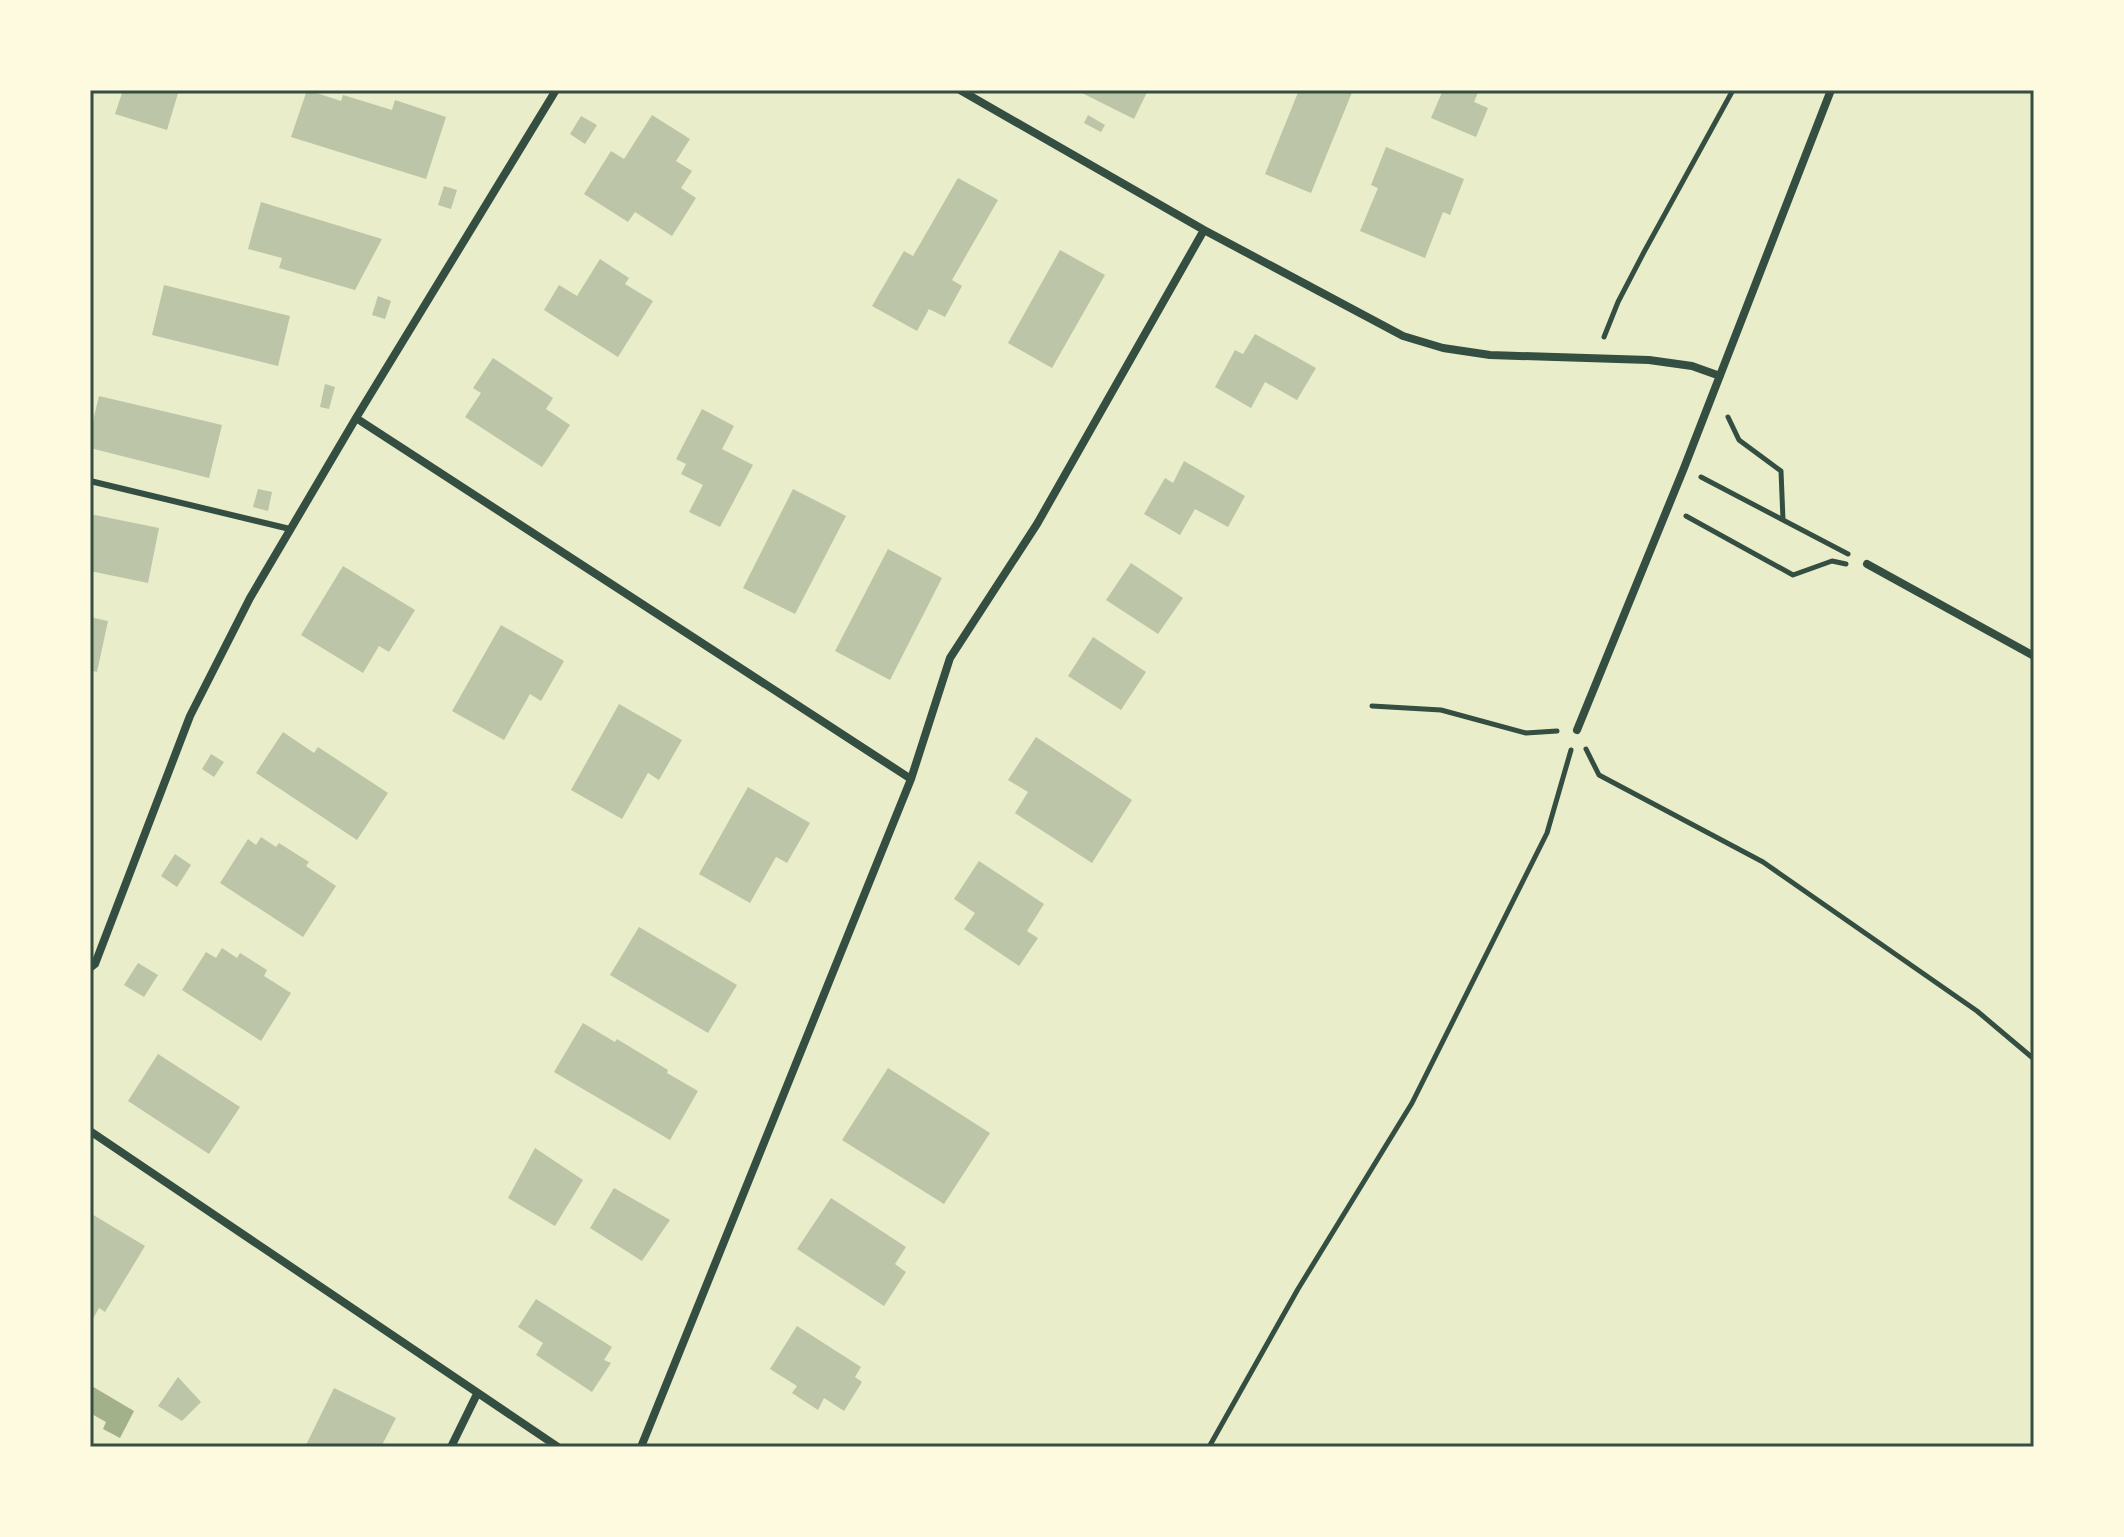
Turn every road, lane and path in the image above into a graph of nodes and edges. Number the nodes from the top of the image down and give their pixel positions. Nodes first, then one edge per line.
1 (556, 90) edge
2 (960, 90) edge
3 (1733, 90) edge
4 (1831, 90) edge
5 (1204, 230) junction
6 (1597, 357) junction
7 (1720, 376) junction
8 (1715, 389) junction
9 (356, 418) junction
10 (1684, 468) junction
11 (90, 481) edge
12 (1667, 506) junction
13 (1783, 520) junction
14 (290, 529) junction
15 (1867, 564) junction
16 (2034, 656) edge
17 (1372, 706) dead end
18 (1577, 730) junction
19 (911, 779) junction
20 (90, 968) edge
21 (2034, 1059) edge
22 (90, 1131) edge
23 (477, 1394) junction
24 (451, 1447) edge
25 (558, 1447) edge
26 (641, 1447) edge
27 (1209, 1447) edge

1 - 9 street
2 - 5 street
3 - 6 path
4 - 7 street
5 - 6 street
5 - 19 street
6 - 7 street
7 - 8 street
8 - 10 street
8 - 13 path
9 - 14 street
9 - 19 street
10 - 12 street
10 - 13 path
11 - 14 lane
12 - 15 path
12 - 18 street
13 - 15 path
14 - 20 street
15 - 16 street
17 - 18 path
18 - 21 path
18 - 27 path
19 - 26 street
22 - 23 street
23 - 24 street
23 - 25 street

